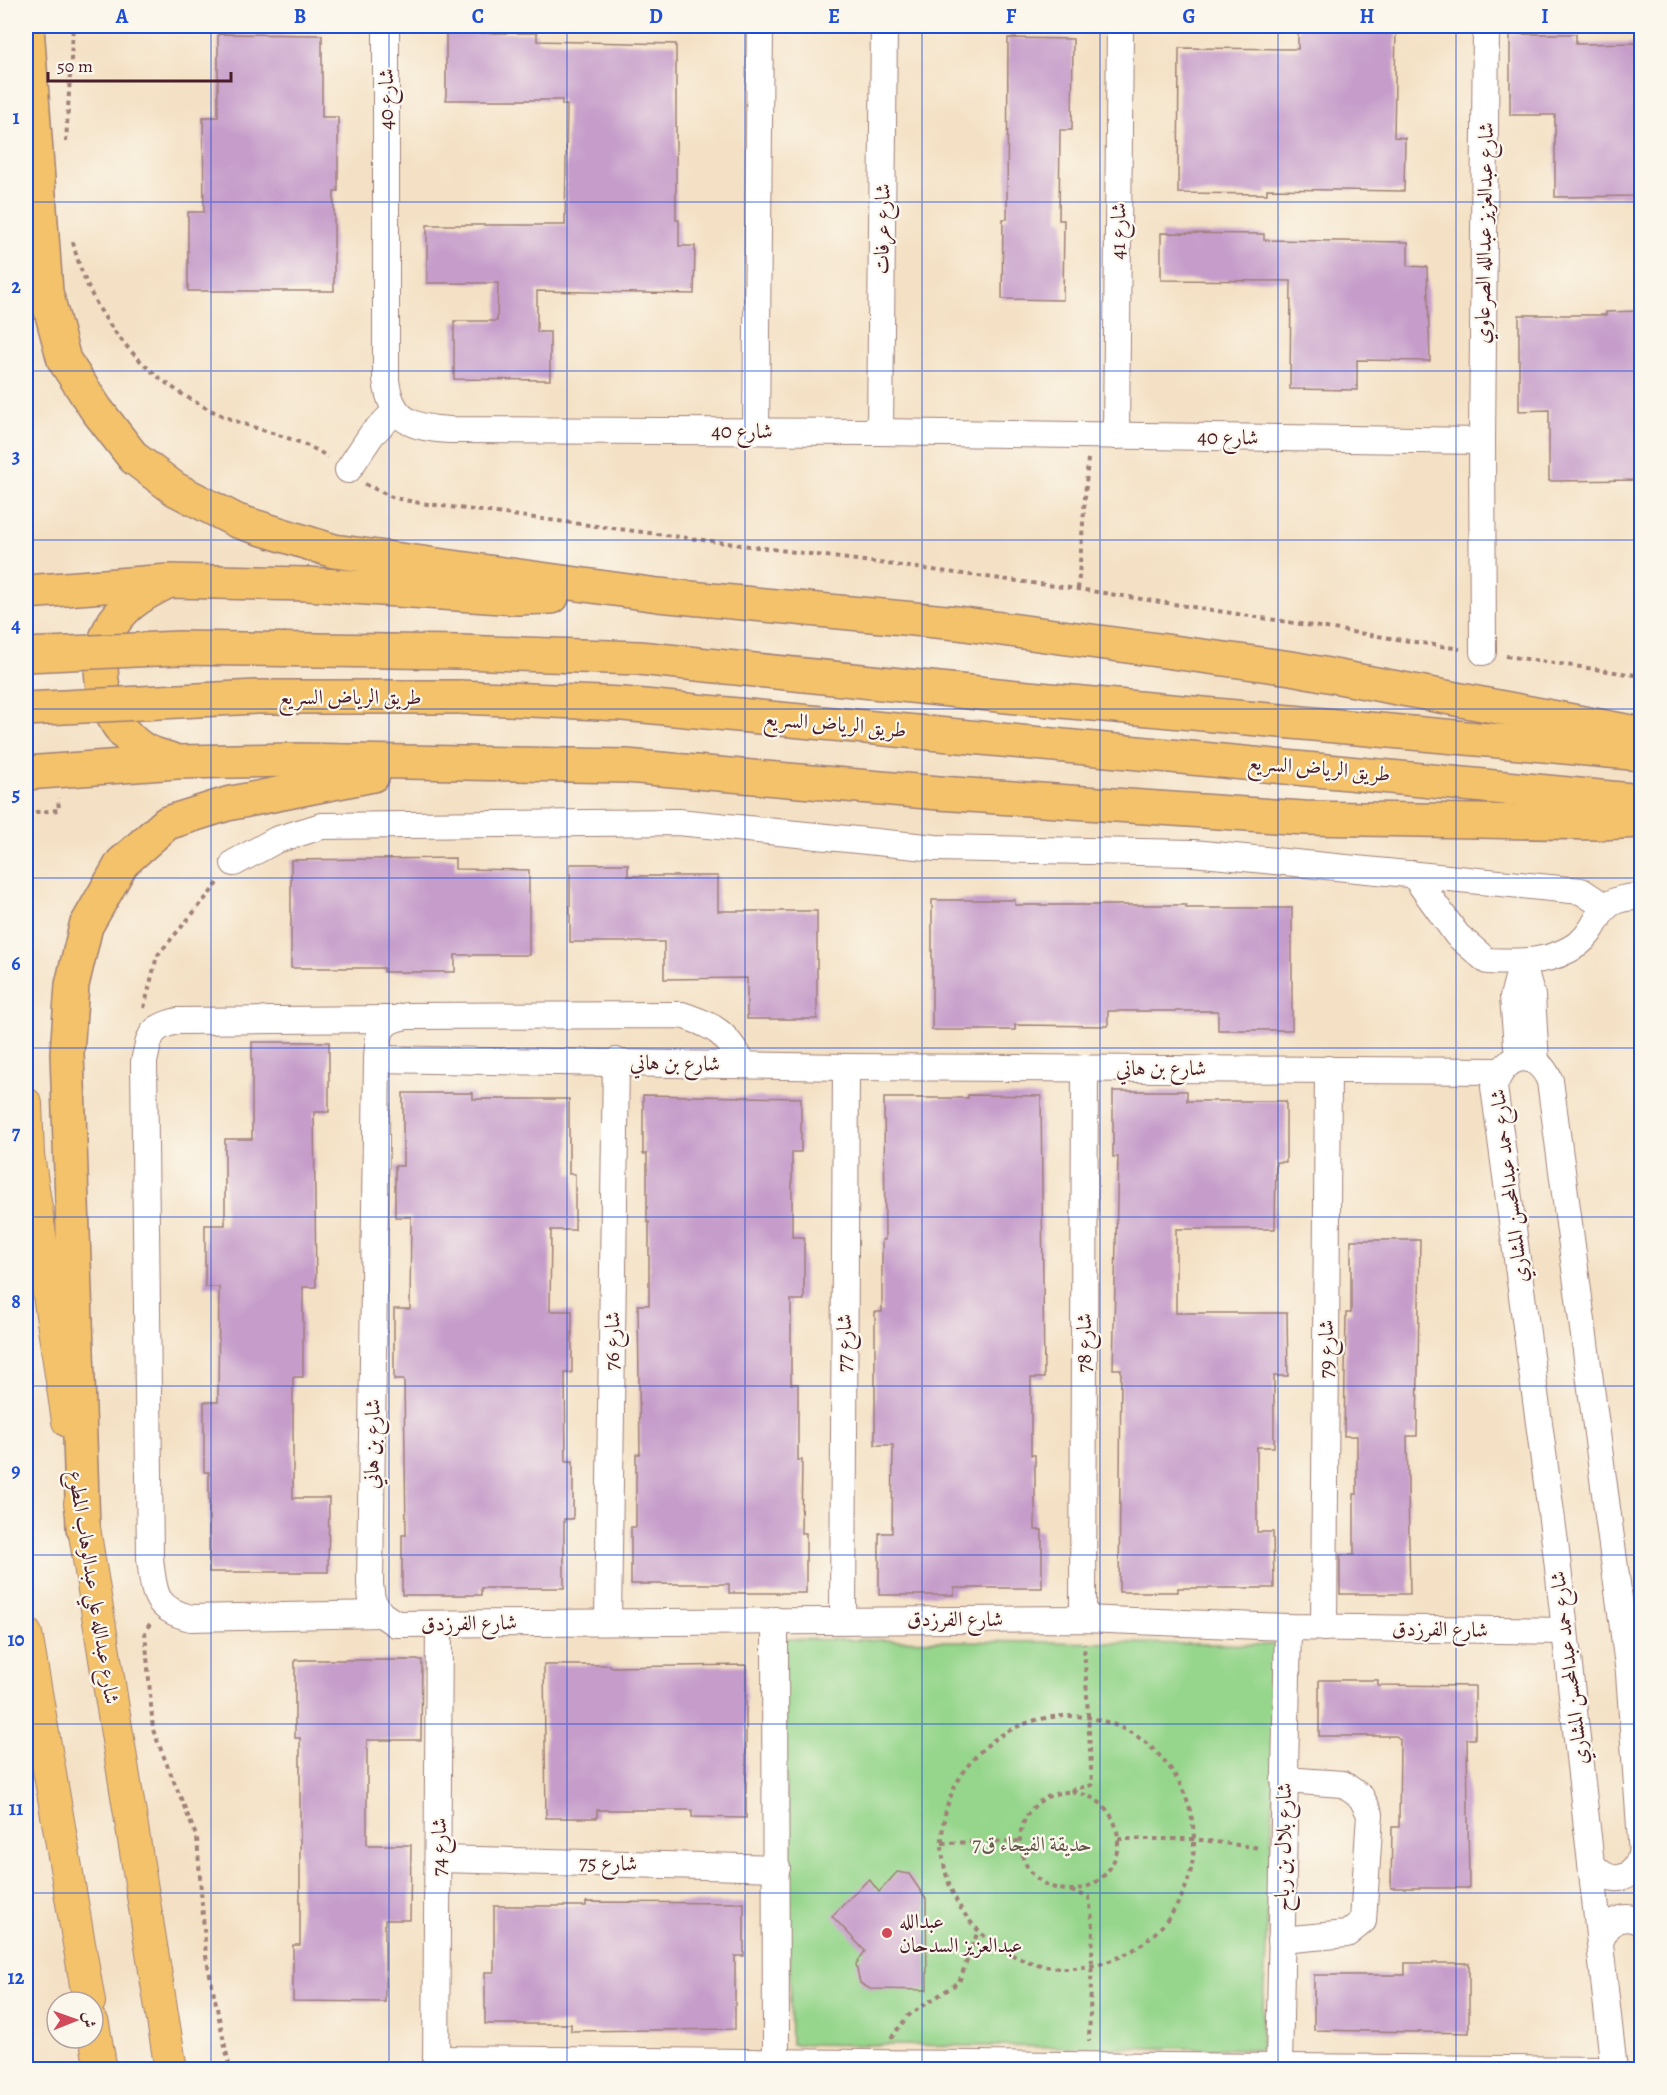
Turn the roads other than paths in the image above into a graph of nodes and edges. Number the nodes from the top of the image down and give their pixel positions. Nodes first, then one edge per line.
1 (27, 26) edge
2 (386, 26) edge
3 (760, 26) edge
4 (884, 26) edge
5 (1120, 26) edge
6 (1486, 26) edge
7 (396, 411) junction
8 (756, 431) junction
9 (880, 432) junction
10 (1116, 436) junction
11 (1482, 441) junction
12 (348, 470) road end
13 (169, 581) junction
14 (26, 592) edge
15 (658, 595) junction
16 (1483, 652) road end
17 (26, 655) edge
18 (26, 709) edge
19 (1641, 734) edge
20 (1641, 754) edge
21 (177, 762) junction
22 (435, 763) junction
23 (26, 773) edge
24 (1641, 801) edge
25 (1641, 821) edge
26 (234, 863) road end
27 (1413, 874) junction
28 (1641, 897) edge
29 (1604, 906) junction
30 (1522, 962) junction
31 (390, 1019) junction
32 (377, 1059) junction
33 (616, 1062) junction
34 (1518, 1064) junction
35 (744, 1065) junction
36 (846, 1067) junction
37 (1085, 1068) junction
38 (1328, 1069) junction
39 (26, 1104) edge
40 (84, 1528) junction
41 (1617, 1592) junction
42 (1641, 1610) edge
43 (381, 1614) junction
44 (843, 1619) junction
45 (1083, 1619) junction
46 (608, 1620) junction
47 (775, 1620) junction
48 (439, 1624) junction
49 (1288, 1628) junction
50 (1324, 1628) junction
51 (1564, 1631) junction
52 (26, 1634) edge
53 (1635, 1664) edge
54 (1284, 1780) junction
55 (1641, 1854) edge
56 (439, 1859) junction
57 (1592, 1864) junction
58 (777, 1868) junction
59 (1641, 1923) edge
60 (1281, 1940) junction
61 (1600, 1943) junction
62 (87, 1990) edge
63 (98, 2050) edge
64 (776, 2062) junction
65 (436, 2064) edge
66 (672, 2065) edge
67 (909, 2066) edge
68 (1148, 2067) edge
69 (1280, 2067) junction
70 (1409, 2069) edge
71 (101, 2070) edge
72 (171, 2070) edge
73 (1604, 2070) edge
74 (1614, 2070) edge

1 - 15 highway
2 - 7 street, شارع 40
3 - 8 street
4 - 9 street, شارع عرفات
5 - 10 street, شارع 41
6 - 11 street, شارع عبدالعزيز عبدالله الصرعاوي
7 - 8 street, شارع 40
7 - 12 street
8 - 9 street, شارع 40
9 - 10 street, شارع 40
10 - 11 street, شارع 40
11 - 16 street, شارع عبدالعزيز عبدالله الصرعاوي
13 - 14 highway
13 - 15 highway
13 - 21 highway
15 - 19 highway
17 - 20 highway, طريق الرياض السريع, bridge
18 - 24 highway, طريق الرياض السريع, bridge
21 - 22 highway
21 - 23 highway
22 - 25 highway
22 - 40 highway
26 - 27 street
27 - 29 street
27 - 30 street
28 - 29 street
29 - 30 street
30 - 34 street, شارع حمد عبدالمحسن المشاري
31 - 32 street
31 - 35 street
31 - 43 street
32 - 33 street, شارع بن هاني
32 - 43 street, شارع بن هاني
33 - 35 street, شارع بن هاني
33 - 46 street, شارع 76
34 - 38 street, شارع بن هاني
34 - 41 street
34 - 51 street, شارع حمد عبدالمحسن المشاري
35 - 36 street, شارع بن هاني
36 - 37 street, شارع بن هاني
36 - 44 street, شارع 77
37 - 38 street, شارع بن هاني
37 - 45 street, شارع 78
38 - 50 street, شارع 79
39 - 40 main road, شارع عبدالله علي عبدالوهاب المطوع
40 - 72 main road, شارع عبدالله علي عبدالوهاب المطوع
41 - 42 street
41 - 53 street
43 - 48 street, شارع الفرزدق
44 - 45 street, شارع الفرزدق
44 - 47 street, شارع الفرزدق
45 - 49 street, شارع الفرزدق
46 - 47 street, شارع الفرزدق
46 - 48 street, شارع الفرزدق
47 - 58 street
48 - 56 street, شارع 74
49 - 50 street, شارع الفرزدق
49 - 54 street, شارع بلال بن رباح
50 - 51 street, شارع الفرزدق
51 - 57 street, شارع حمد عبدالمحسن المشاري
52 - 62 main road
53 - 55 street
54 - 60 street, شارع بلال بن رباح
54 - 60 street
55 - 57 street
56 - 58 street, شارع 75
56 - 65 street, شارع 74
57 - 61 street, شارع حمد عبدالمحسن المشاري
58 - 64 street
59 - 61 street
60 - 69 street, شارع بلال بن رباح
61 - 74 street, شارع حمد عبدالمحسن المشاري
63 - 71 main road
64 - 66 street
64 - 67 street
65 - 66 street
67 - 68 street
68 - 69 street
69 - 70 street
70 - 73 street

